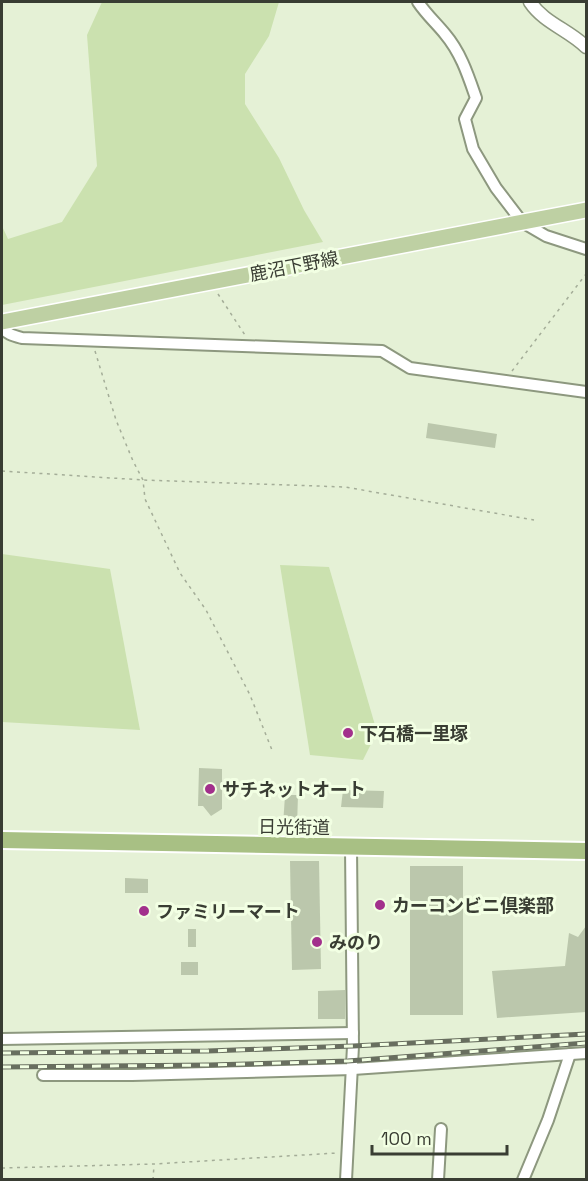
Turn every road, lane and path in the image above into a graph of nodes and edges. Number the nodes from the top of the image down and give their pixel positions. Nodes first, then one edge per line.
1 (418, 2) edge
2 (530, 2) edge
3 (586, 47) edge
4 (586, 210) edge
5 (522, 222) junction
6 (586, 249) edge
7 (586, 274) edge
8 (210, 282) junction
9 (2, 321) edge
10 (2, 326) edge
11 (90, 340) junction
12 (252, 346) junction
13 (504, 381) junction
14 (586, 392) edge
15 (2, 471) edge
16 (144, 480) junction
17 (534, 520) dead end
18 (272, 750) dead end
19 (2, 840) edge
20 (351, 848) junction
21 (586, 851) edge
22 (353, 1033) junction
23 (2, 1039) edge
24 (586, 1053) edge
25 (570, 1054) junction
26 (353, 1069) junction
27 (43, 1075) dead end
28 (441, 1129) dead end
29 (347, 1153) junction
30 (154, 1164) junction
31 (2, 1168) edge
32 (153, 1179) edge
33 (346, 1179) edge
34 (438, 1179) edge
35 (523, 1179) edge

1 - 5 street
2 - 3 street
4 - 5 main road, 鹿沼下野線
5 - 6 street
5 - 8 main road, 鹿沼下野線
7 - 13 path
8 - 9 main road, 鹿沼下野線
8 - 12 path
10 - 11 street
11 - 12 street
11 - 16 path
12 - 13 street
13 - 14 street
15 - 16 path
16 - 17 path
16 - 18 path
19 - 20 highway, 日光街道
20 - 21 highway, 日光街道
20 - 22 street
22 - 23 street
22 - 26 street
24 - 25 street
25 - 26 street
25 - 35 street
26 - 27 street
26 - 29 street
28 - 34 street
29 - 30 path
29 - 33 street
30 - 31 path
30 - 32 path

